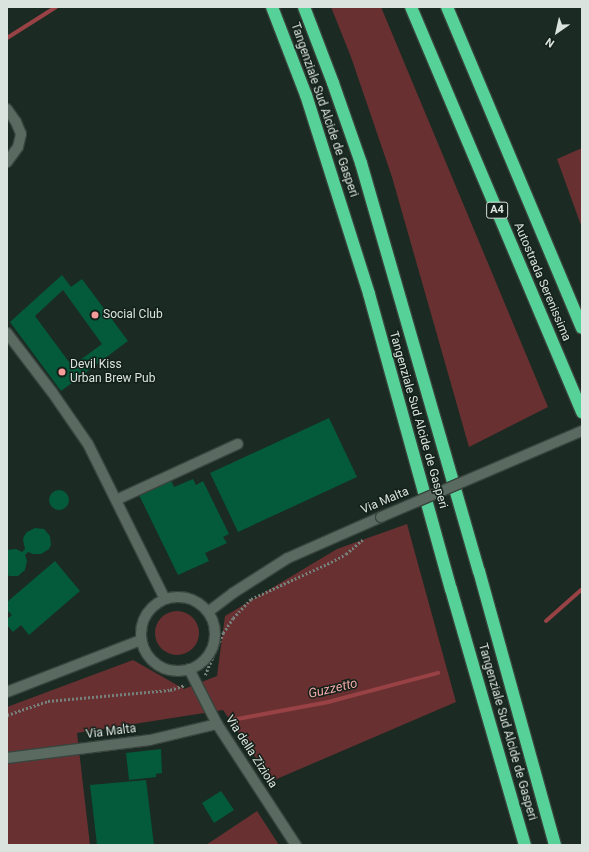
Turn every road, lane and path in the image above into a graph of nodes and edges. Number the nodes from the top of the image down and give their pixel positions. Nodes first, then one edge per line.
1 (272, 7) edge
2 (304, 7) edge
3 (411, 7) edge
4 (448, 7) edge
5 (7, 109) edge
6 (7, 162) edge
7 (582, 328) edge
8 (7, 333) edge
9 (582, 412) edge
10 (582, 431) edge
11 (238, 444) dead end
12 (116, 500) junction
13 (366, 535) dead end
14 (165, 599) junction
15 (208, 612) junction
16 (141, 640) junction
17 (189, 669) junction
18 (195, 682) junction
19 (7, 692) edge
20 (7, 715) edge
21 (217, 724) junction
22 (7, 758) edge
23 (296, 845) edge
24 (525, 845) edge
25 (555, 845) edge

1 - 24 highway, Tangenziale Sud Alcide de Gasperi
2 - 25 highway, Tangenziale Sud Alcide de Gasperi
3 - 9 highway, Autostrada Serenissima / A4
4 - 7 highway, Autostrada Serenissima
5 - 6 street
8 - 12 street
10 - 15 street, Via Malta, bridge
11 - 12 street
12 - 14 street
13 - 18 path
14 - 15 street
14 - 16 street
15 - 17 street
16 - 17 street
16 - 19 street
17 - 18 street, Via della Ziziola
18 - 20 path
18 - 21 street, Via della Ziziola
21 - 22 street, Via Malta
21 - 23 street, Via della Ziziola

